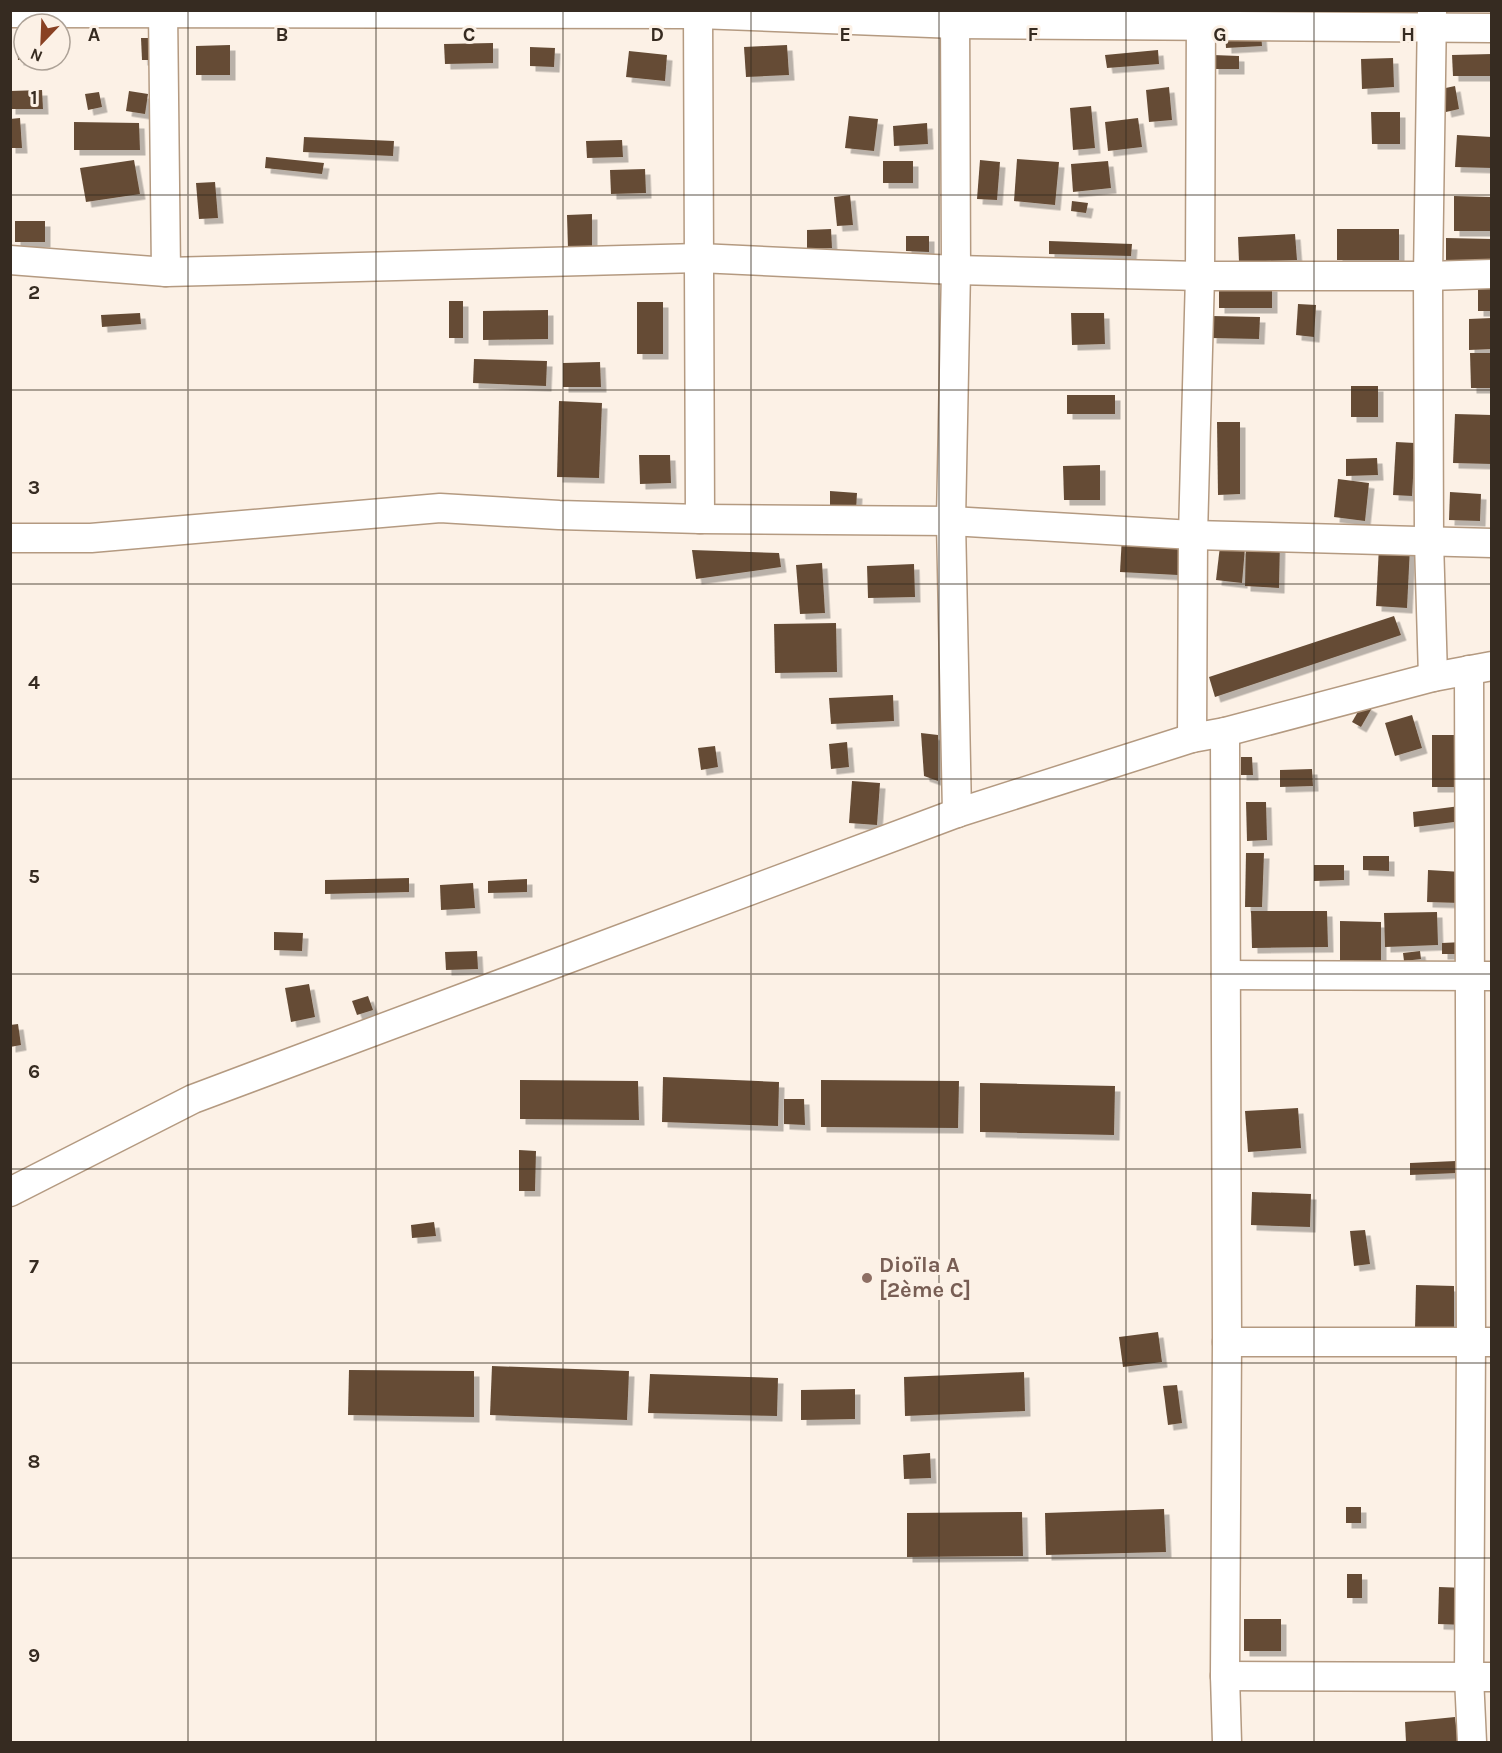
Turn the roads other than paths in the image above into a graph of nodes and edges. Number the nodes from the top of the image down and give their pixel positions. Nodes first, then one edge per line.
1 (163, 11) edge
2 (698, 12) edge
3 (10, 13) edge
4 (955, 17) edge
5 (1201, 18) edge
6 (1432, 19) edge
7 (1491, 28) edge
8 (699, 258) junction
9 (10, 260) edge
10 (956, 270) junction
11 (166, 272) junction
12 (1491, 274) edge
13 (1200, 276) junction
14 (1428, 276) junction
15 (700, 519) junction
16 (951, 521) junction
17 (1193, 535) junction
18 (10, 538) edge
19 (1429, 541) junction
20 (1491, 543) edge
21 (1480, 668) edge
22 (1433, 677) junction
23 (1225, 732) junction
24 (1192, 738) junction
25 (957, 813) junction
26 (1226, 975) junction
27 (1480, 976) edge
28 (10, 1192) edge
29 (1227, 1342) junction
30 (1481, 1342) edge
31 (1225, 1676) junction
32 (1480, 1677) edge
33 (1227, 1743) edge
34 (1472, 1743) edge

1 - 2 street
1 - 3 street
1 - 11 street
2 - 4 street
2 - 8 street
4 - 5 street
4 - 10 street
5 - 6 street
5 - 13 street
6 - 7 street
6 - 14 street
8 - 10 street
8 - 11 street
8 - 15 street
9 - 11 street
10 - 13 street
10 - 16 street
12 - 14 street
13 - 14 street
13 - 17 street
14 - 19 street
15 - 16 street
15 - 18 street
16 - 17 street
16 - 25 street
17 - 19 street
17 - 24 street
19 - 20 street
19 - 22 street
21 - 22 street
21 - 27 street
22 - 23 street
23 - 24 street
23 - 26 street
24 - 25 street
25 - 28 street
26 - 27 street
26 - 29 street
27 - 30 street
29 - 30 street
29 - 31 street
30 - 32 street
31 - 32 street
31 - 33 street
32 - 34 street

